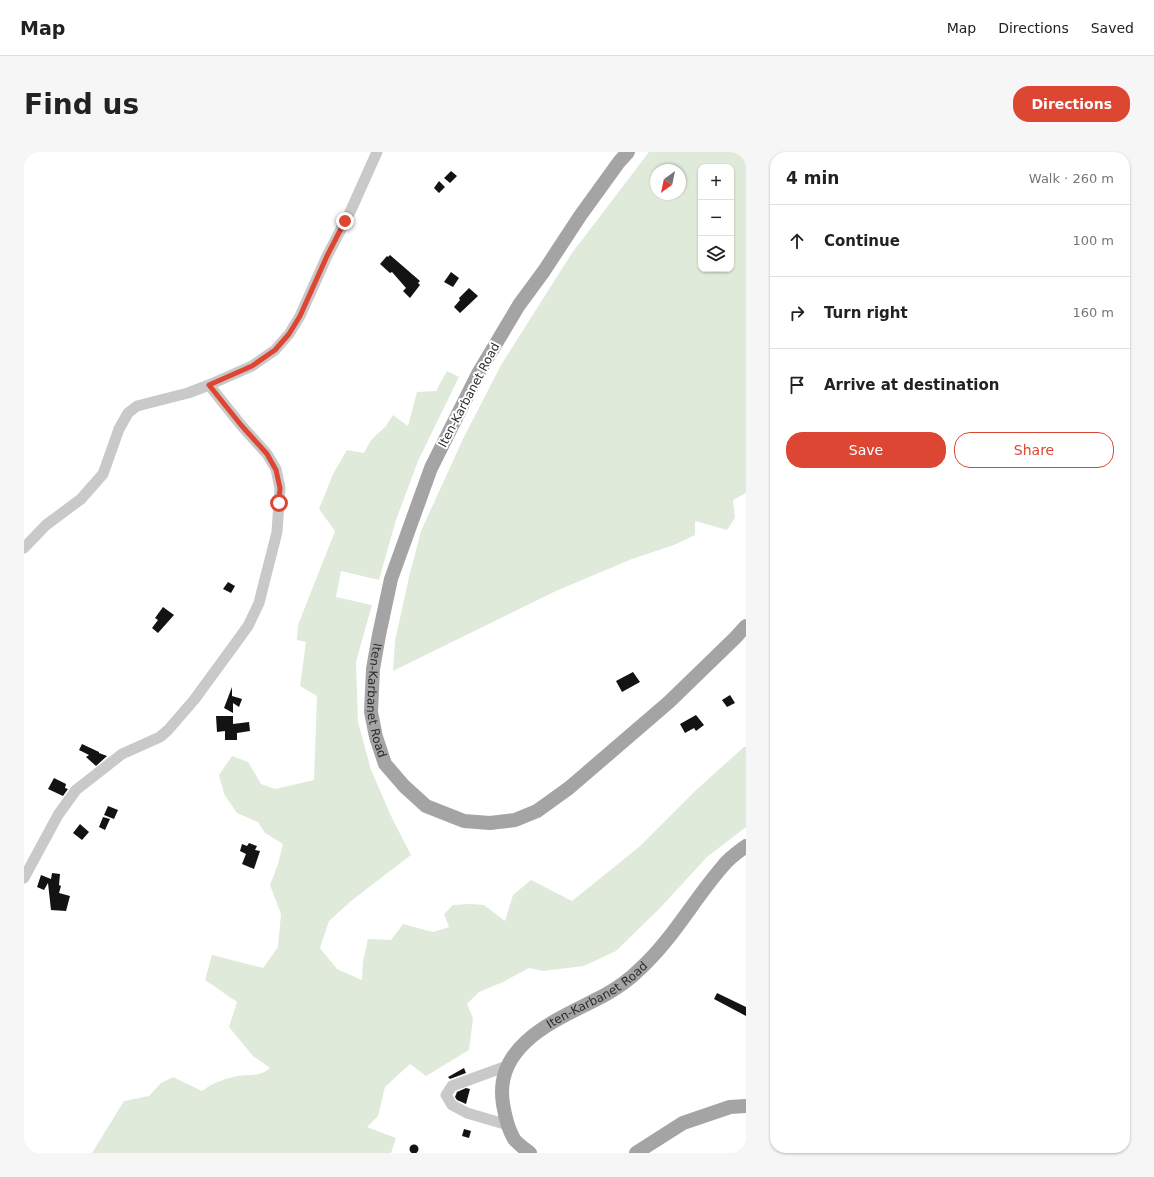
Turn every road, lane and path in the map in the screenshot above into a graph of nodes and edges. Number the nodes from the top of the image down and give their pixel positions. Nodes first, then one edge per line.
1 (377, 152) edge
2 (628, 152) edge
3 (209, 385) junction
4 (24, 548) edge
5 (746, 626) edge
6 (746, 846) edge
7 (24, 878) edge
8 (507, 1066) junction
9 (746, 1106) edge
10 (508, 1125) junction
11 (530, 1153) edge
12 (636, 1153) edge

1 - 3 street
2 - 5 main road, Iten-Karbanet Road
3 - 4 street
3 - 7 street
6 - 8 main road, Iten-Karbanet Road
8 - 10 main road, Iten-Karbanet Road
8 - 10 street
9 - 12 main road
10 - 11 main road, Iten-Karbanet Road

